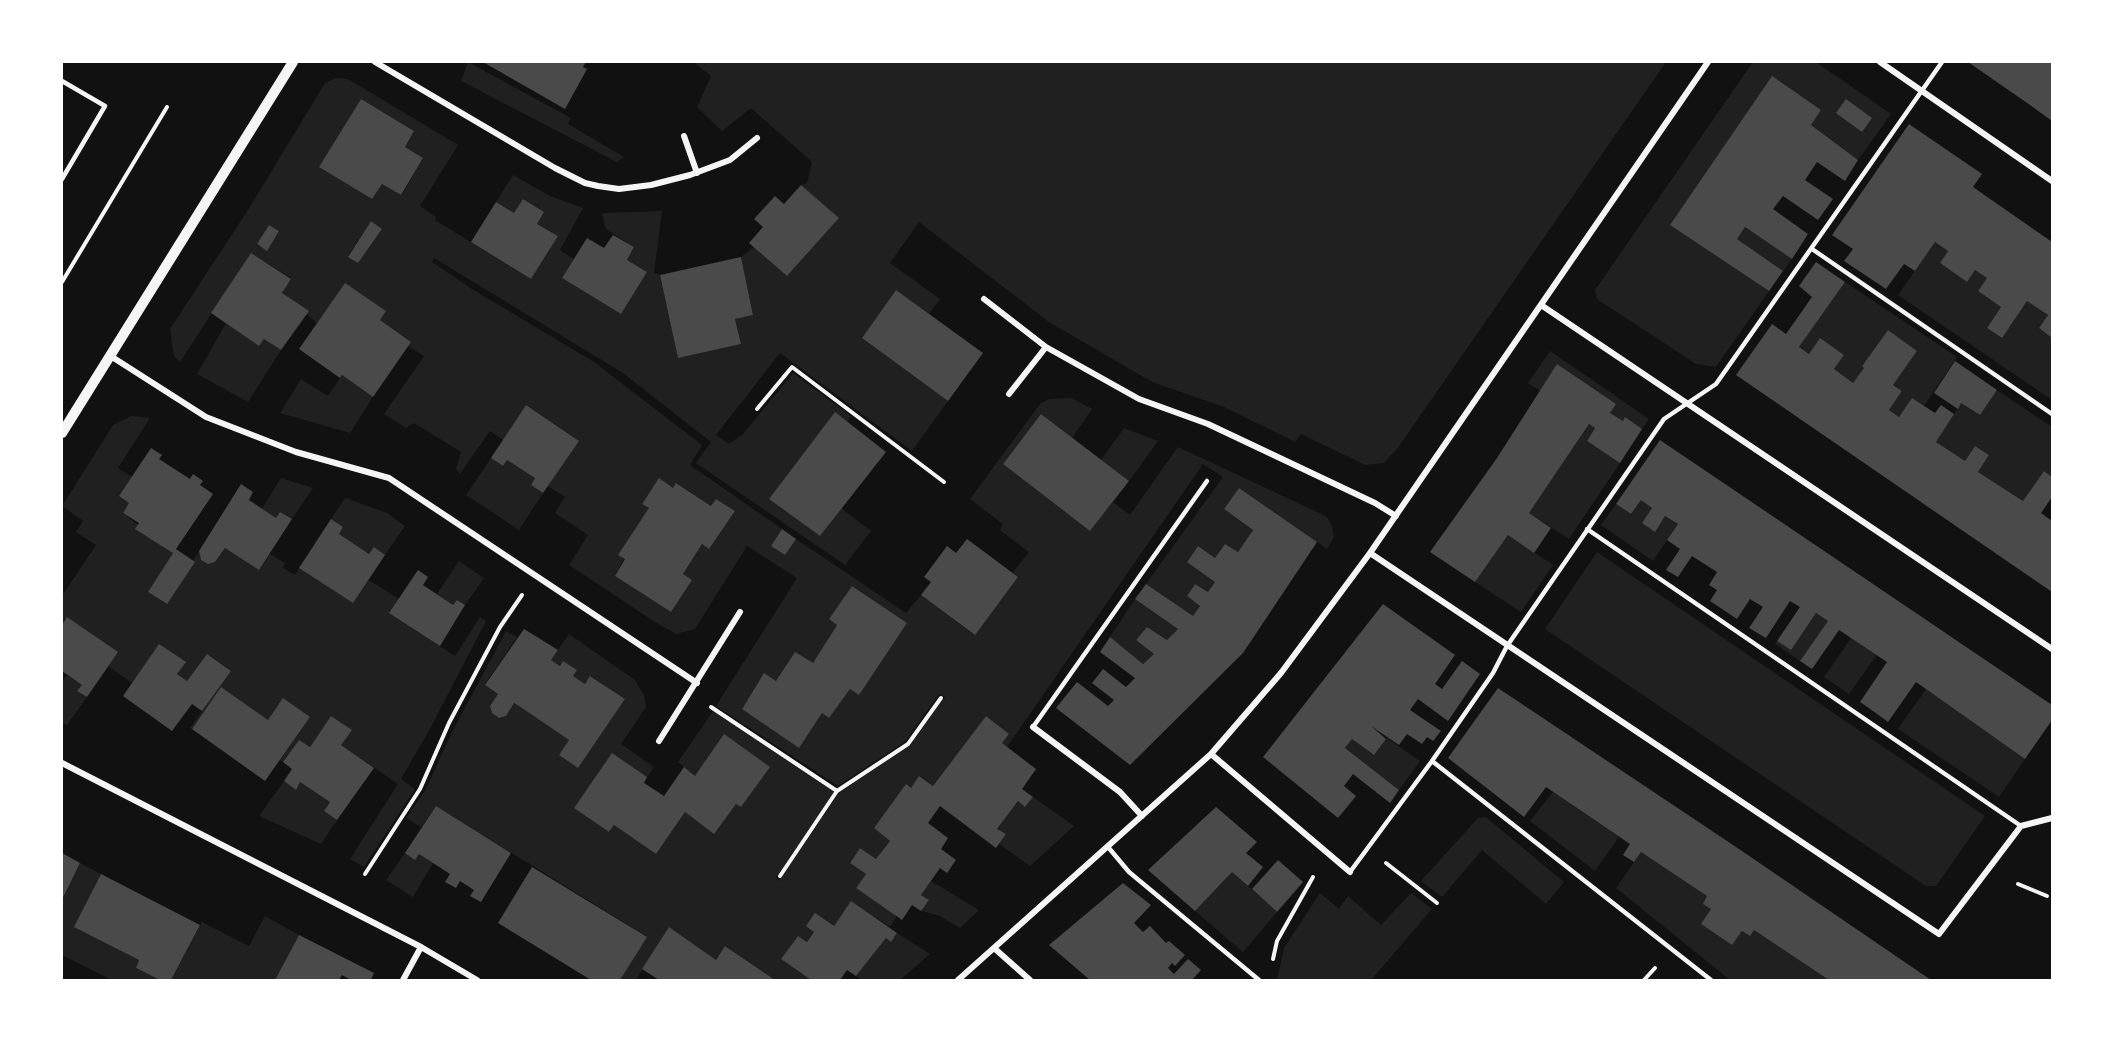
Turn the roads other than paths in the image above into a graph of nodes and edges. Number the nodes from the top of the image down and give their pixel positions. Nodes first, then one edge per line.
1 (293, 62) edge
2 (375, 62) edge
3 (1708, 62) edge
4 (1880, 62) edge
5 (1942, 62) edge
6 (62, 81) edge
7 (1920, 90) junction
8 (684, 136) dead end
9 (757, 138) dead end
10 (697, 173) junction
11 (62, 179) edge
12 (2052, 181) edge
13 (1812, 249) junction
14 (984, 299) dead end
15 (1541, 304) junction
16 (1046, 347) junction
17 (109, 355) junction
18 (1009, 394) dead end
19 (1689, 403) junction
20 (2052, 414) edge
21 (62, 433) edge
22 (1207, 481) dead end
23 (1396, 516) junction
24 (1587, 529) junction
25 (1370, 553) junction
26 (740, 612) dead end
27 (1507, 646) junction
28 (2052, 649) edge
29 (696, 683) junction
30 (1034, 727) joint
31 (659, 741) dead end
32 (1211, 754) junction
33 (1432, 761) junction
34 (62, 763) edge
35 (1142, 816) junction
36 (2052, 818) edge
37 (2021, 826) junction
38 (1108, 848) junction
39 (1350, 872) joint
40 (421, 947) junction
41 (994, 948) junction
42 (403, 981) edge
43 (477, 981) edge
44 (958, 981) edge
45 (1030, 981) edge
46 (1259, 981) edge
47 (1711, 981) edge

1 - 17 street
2 - 10 street
3 - 15 street
4 - 7 street
5 - 7 lane
6 - 11 lane
7 - 12 street
7 - 13 lane
8 - 10 street
9 - 10 street
13 - 19 lane
13 - 20 lane
14 - 16 street
15 - 19 street
15 - 23 street
16 - 18 street
16 - 23 street
17 - 21 street
17 - 29 street
19 - 24 lane
19 - 28 street
22 - 30 lane
23 - 25 street
24 - 27 lane
24 - 37 lane
25 - 27 street
25 - 32 street
26 - 29 street
27 - 33 lane
27 - 37 street
29 - 31 street
30 - 35 street
32 - 35 street
32 - 39 street
33 - 39 lane
33 - 47 lane
34 - 40 street
35 - 38 street
36 - 37 street
38 - 41 street
38 - 46 lane
40 - 42 street
40 - 43 street
41 - 44 street
41 - 45 street

